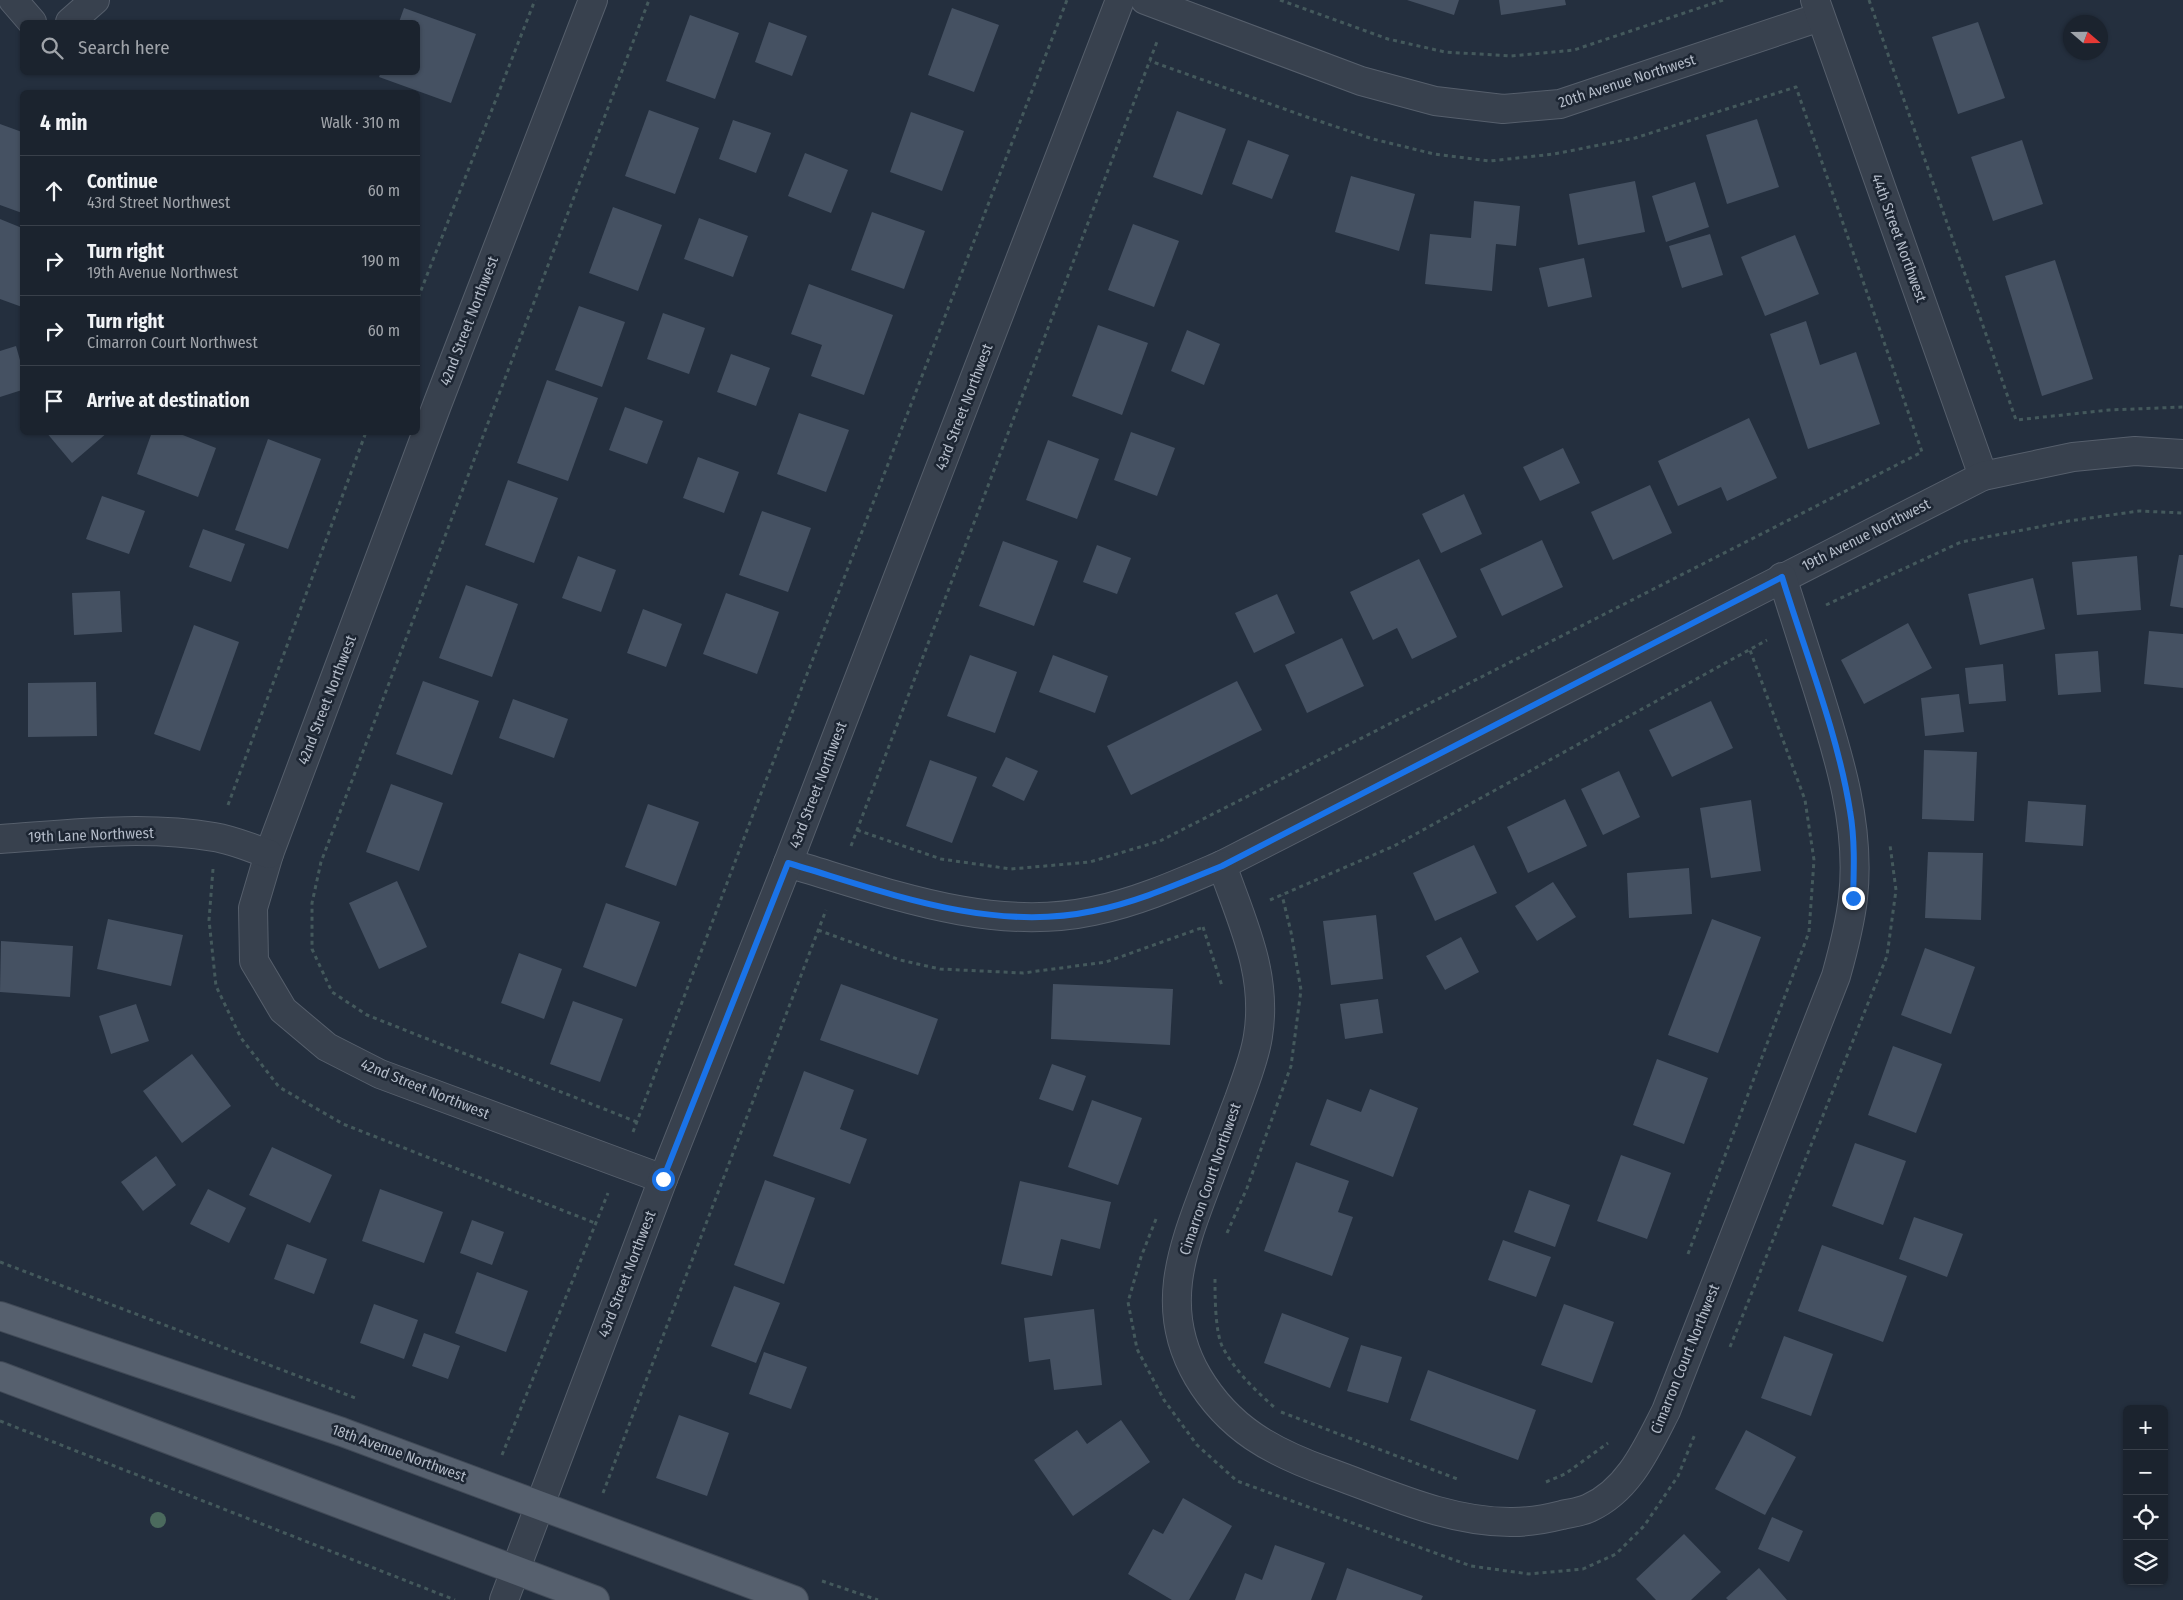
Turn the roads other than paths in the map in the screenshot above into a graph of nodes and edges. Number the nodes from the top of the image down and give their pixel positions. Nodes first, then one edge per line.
1 (13, 0) edge
2 (95, 0) edge
3 (593, 0) edge
4 (1120, 0) edge
5 (1145, 0) edge
6 (1818, 9) edge
7 (30, 20) edge
8 (72, 20) edge
9 (427, 402) edge
10 (420, 422) edge
11 (415, 435) edge
12 (2183, 454) edge
13 (1983, 476) junction
14 (1782, 577) junction
15 (0, 838) edge
16 (269, 854) junction
17 (788, 863) junction
18 (1222, 866) junction
19 (663, 1179) junction
20 (0, 1316) edge
21 (0, 1376) edge
22 (539, 1504) junction
23 (514, 1570) junction
24 (504, 1600) edge
25 (595, 1600) edge
26 (794, 1600) edge

1 - 7 street
2 - 8 street
3 - 9 street, 42nd Street Northwest
4 - 17 street, 43rd Street Northwest
5 - 6 street, 20th Avenue Northwest
6 - 13 street, 44th Street Northwest
9 - 10 street, 42nd Street Northwest
11 - 16 street, 42nd Street Northwest
12 - 13 street, 19th Avenue Northwest
13 - 14 street, 19th Avenue Northwest
14 - 18 street, 19th Avenue Northwest
14 - 18 street, Cimarron Court Northwest
15 - 16 street, 19th Lane Northwest
16 - 19 street, 42nd Street Northwest
17 - 18 street, 19th Avenue Northwest
17 - 19 street, 43rd Street Northwest
19 - 22 street, 43rd Street Northwest
20 - 22 main road, 18th Avenue Northwest
21 - 23 main road
22 - 23 street, 43rd Street Northwest
22 - 26 main road, 18th Avenue Northwest
23 - 24 street, 43rd Street Northwest
23 - 25 main road

